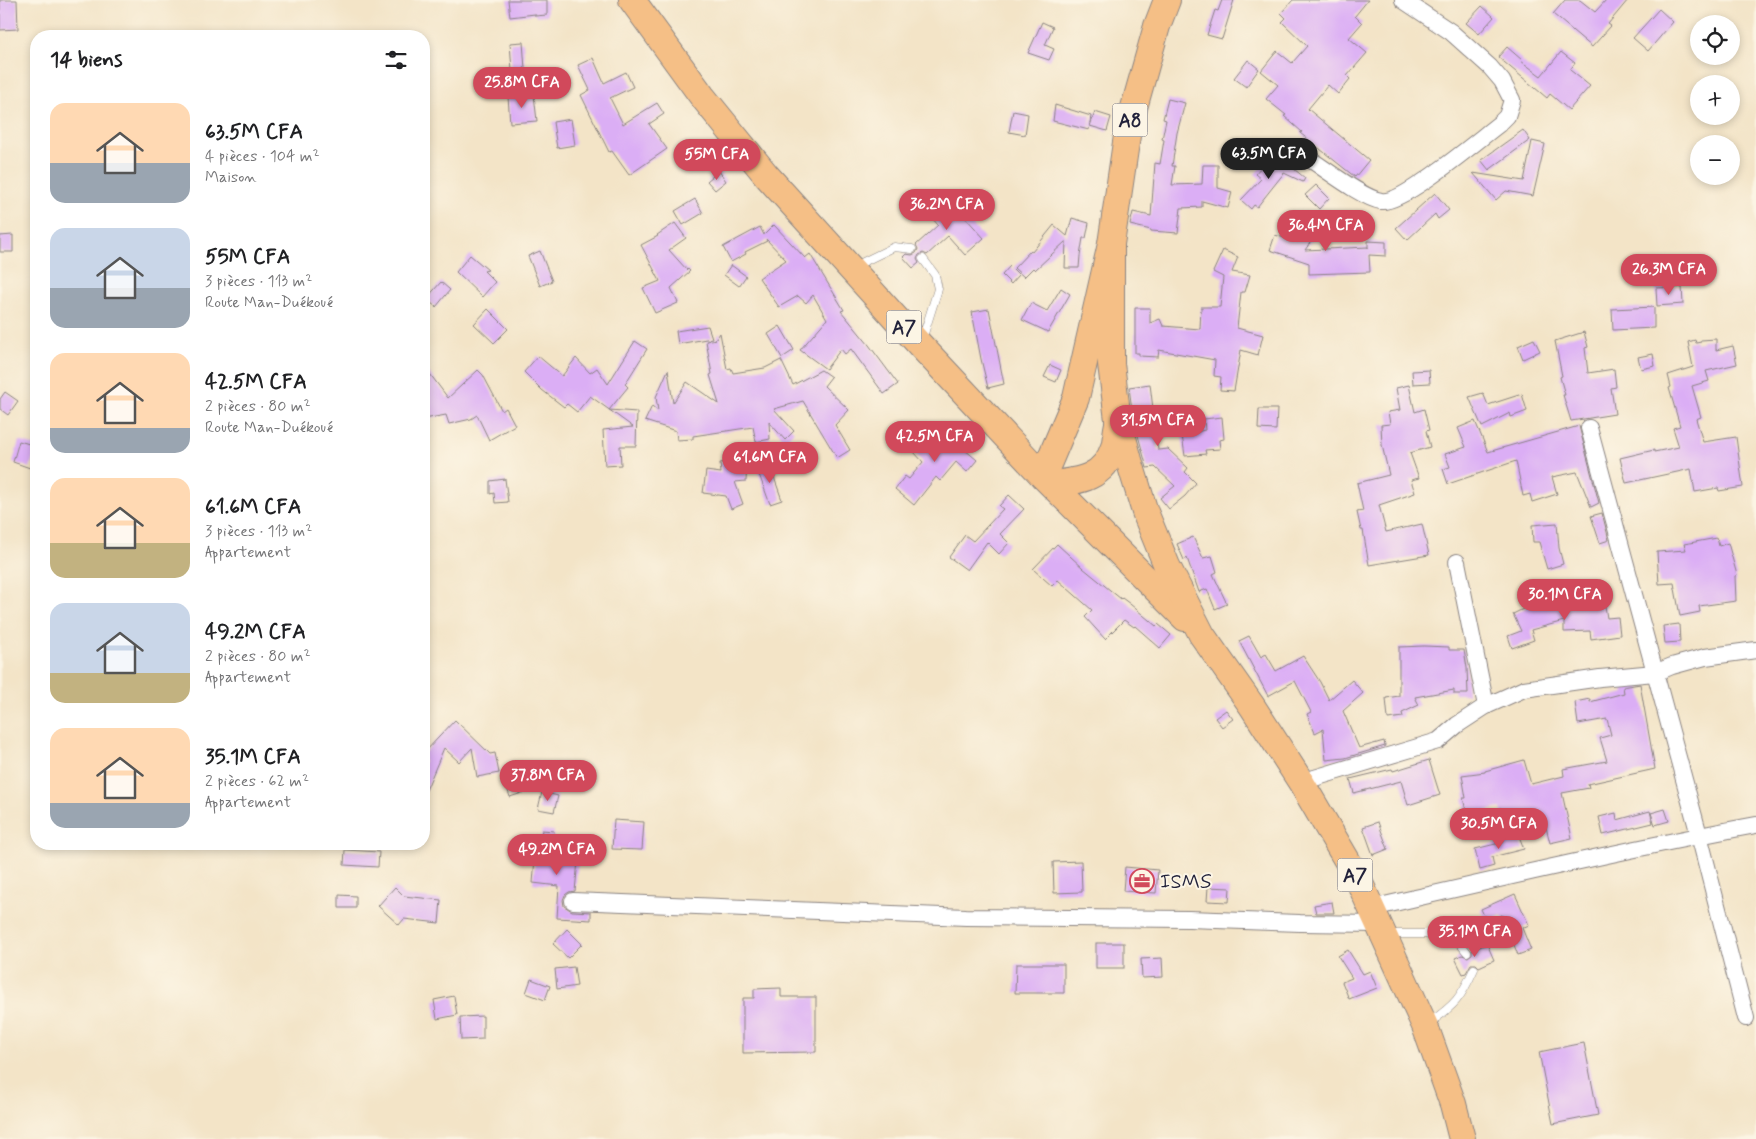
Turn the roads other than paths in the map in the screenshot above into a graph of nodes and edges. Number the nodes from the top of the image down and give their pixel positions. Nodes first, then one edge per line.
1 (632, 0) edge
2 (1167, 0) edge
3 (1403, 0) edge
4 (1305, 156) dead end
5 (1111, 244) junction
6 (912, 249) dead end
7 (923, 259) dead end
8 (852, 268) junction
9 (920, 345) junction
10 (1118, 420) junction
11 (1589, 428) dead end
12 (1047, 480) junction
13 (1456, 562) dead end
14 (1202, 634) junction
15 (1756, 650) edge
16 (1655, 673) junction
17 (1486, 706) junction
18 (1301, 782) junction
19 (1756, 825) edge
20 (1699, 835) junction
21 (573, 900) dead end
22 (1378, 922) junction
23 (1467, 952) dead end
24 (1474, 969) dead end
25 (1746, 1018) dead end
26 (1425, 1026) junction
27 (1462, 1139) edge

1 - 8 main road, A7
2 - 5 main road, A8
3 - 4 street
5 - 10 main road, A8
5 - 12 main road, A8
6 - 8 lane
7 - 9 lane
8 - 9 main road, A7
9 - 12 main road, A7
10 - 12 main road, A8
10 - 14 main road, A8
11 - 16 street
12 - 14 main road, A7
13 - 17 street
14 - 18 main road, A7
15 - 16 street
16 - 17 street
16 - 20 street
17 - 18 street
18 - 22 main road, A7
19 - 20 street
20 - 22 street
20 - 25 street
21 - 22 street
22 - 23 lane
22 - 26 main road, A7
24 - 26 lane
26 - 27 main road, A7

